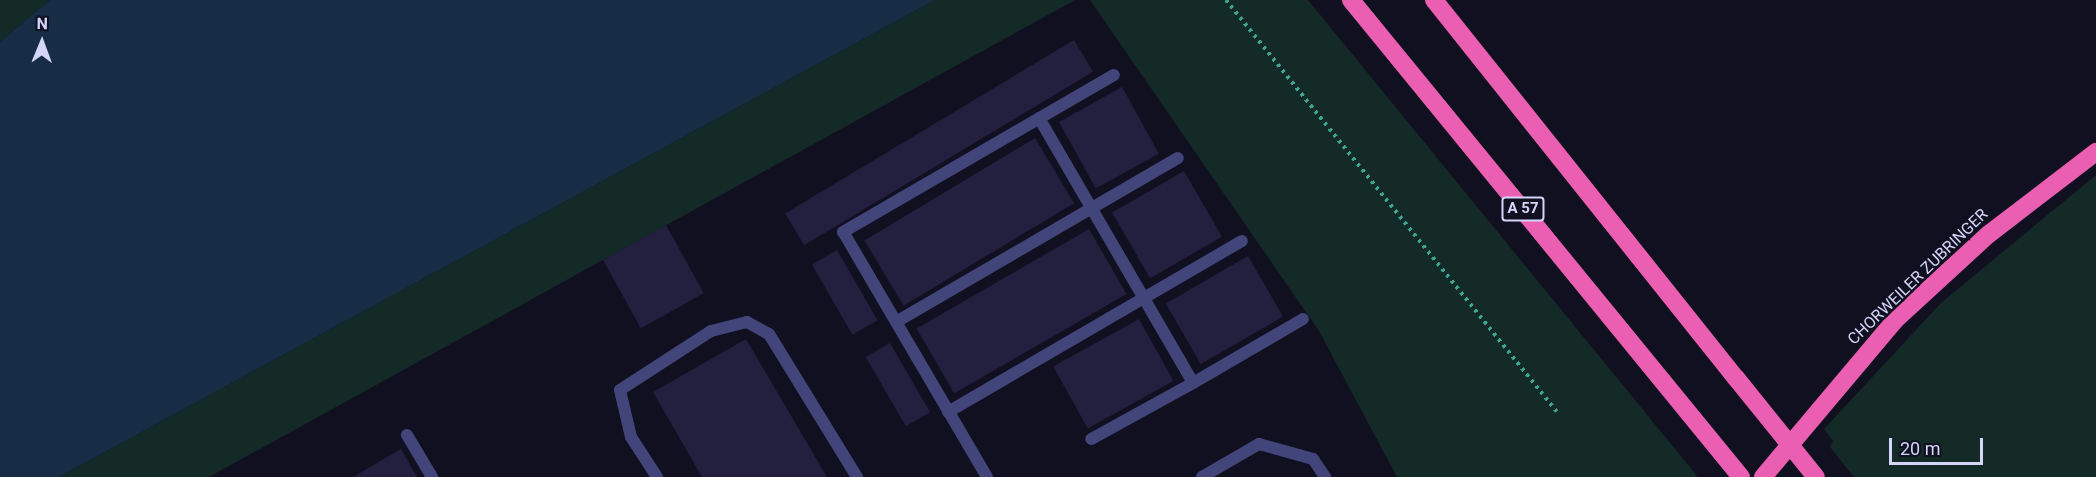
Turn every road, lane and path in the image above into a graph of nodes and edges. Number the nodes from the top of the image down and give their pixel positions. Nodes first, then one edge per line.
1 (1226, 0) edge
2 (1351, 0) edge
3 (1434, 0) edge
4 (1114, 75) dead end
5 (1039, 118) junction
6 (2096, 152) edge
7 (1178, 158) dead end
8 (1092, 209) junction
9 (1242, 241) dead end
10 (1144, 298) junction
11 (1303, 319) dead end
12 (896, 322) junction
13 (1193, 383) junction
14 (948, 412) junction
15 (1557, 412) dead end
16 (407, 435) dead end
17 (1091, 440) dead end
18 (432, 477) edge
19 (657, 477) edge
20 (857, 477) edge
21 (987, 477) edge
22 (1202, 477) edge
23 (1325, 477) edge
24 (1741, 477) edge
25 (1762, 477) edge
26 (1816, 477) edge

1 - 15 path
2 - 24 highway, A 57
3 - 26 highway, bridge
4 - 5 lane
5 - 8 lane
5 - 12 lane
6 - 25 highway, CHORWEILER ZUBRINGER
7 - 8 lane
8 - 10 lane
8 - 12 lane
9 - 10 lane
10 - 13 lane
10 - 14 lane
11 - 13 lane
12 - 14 lane
13 - 17 lane
14 - 21 lane
16 - 18 lane
19 - 20 lane
22 - 23 lane

